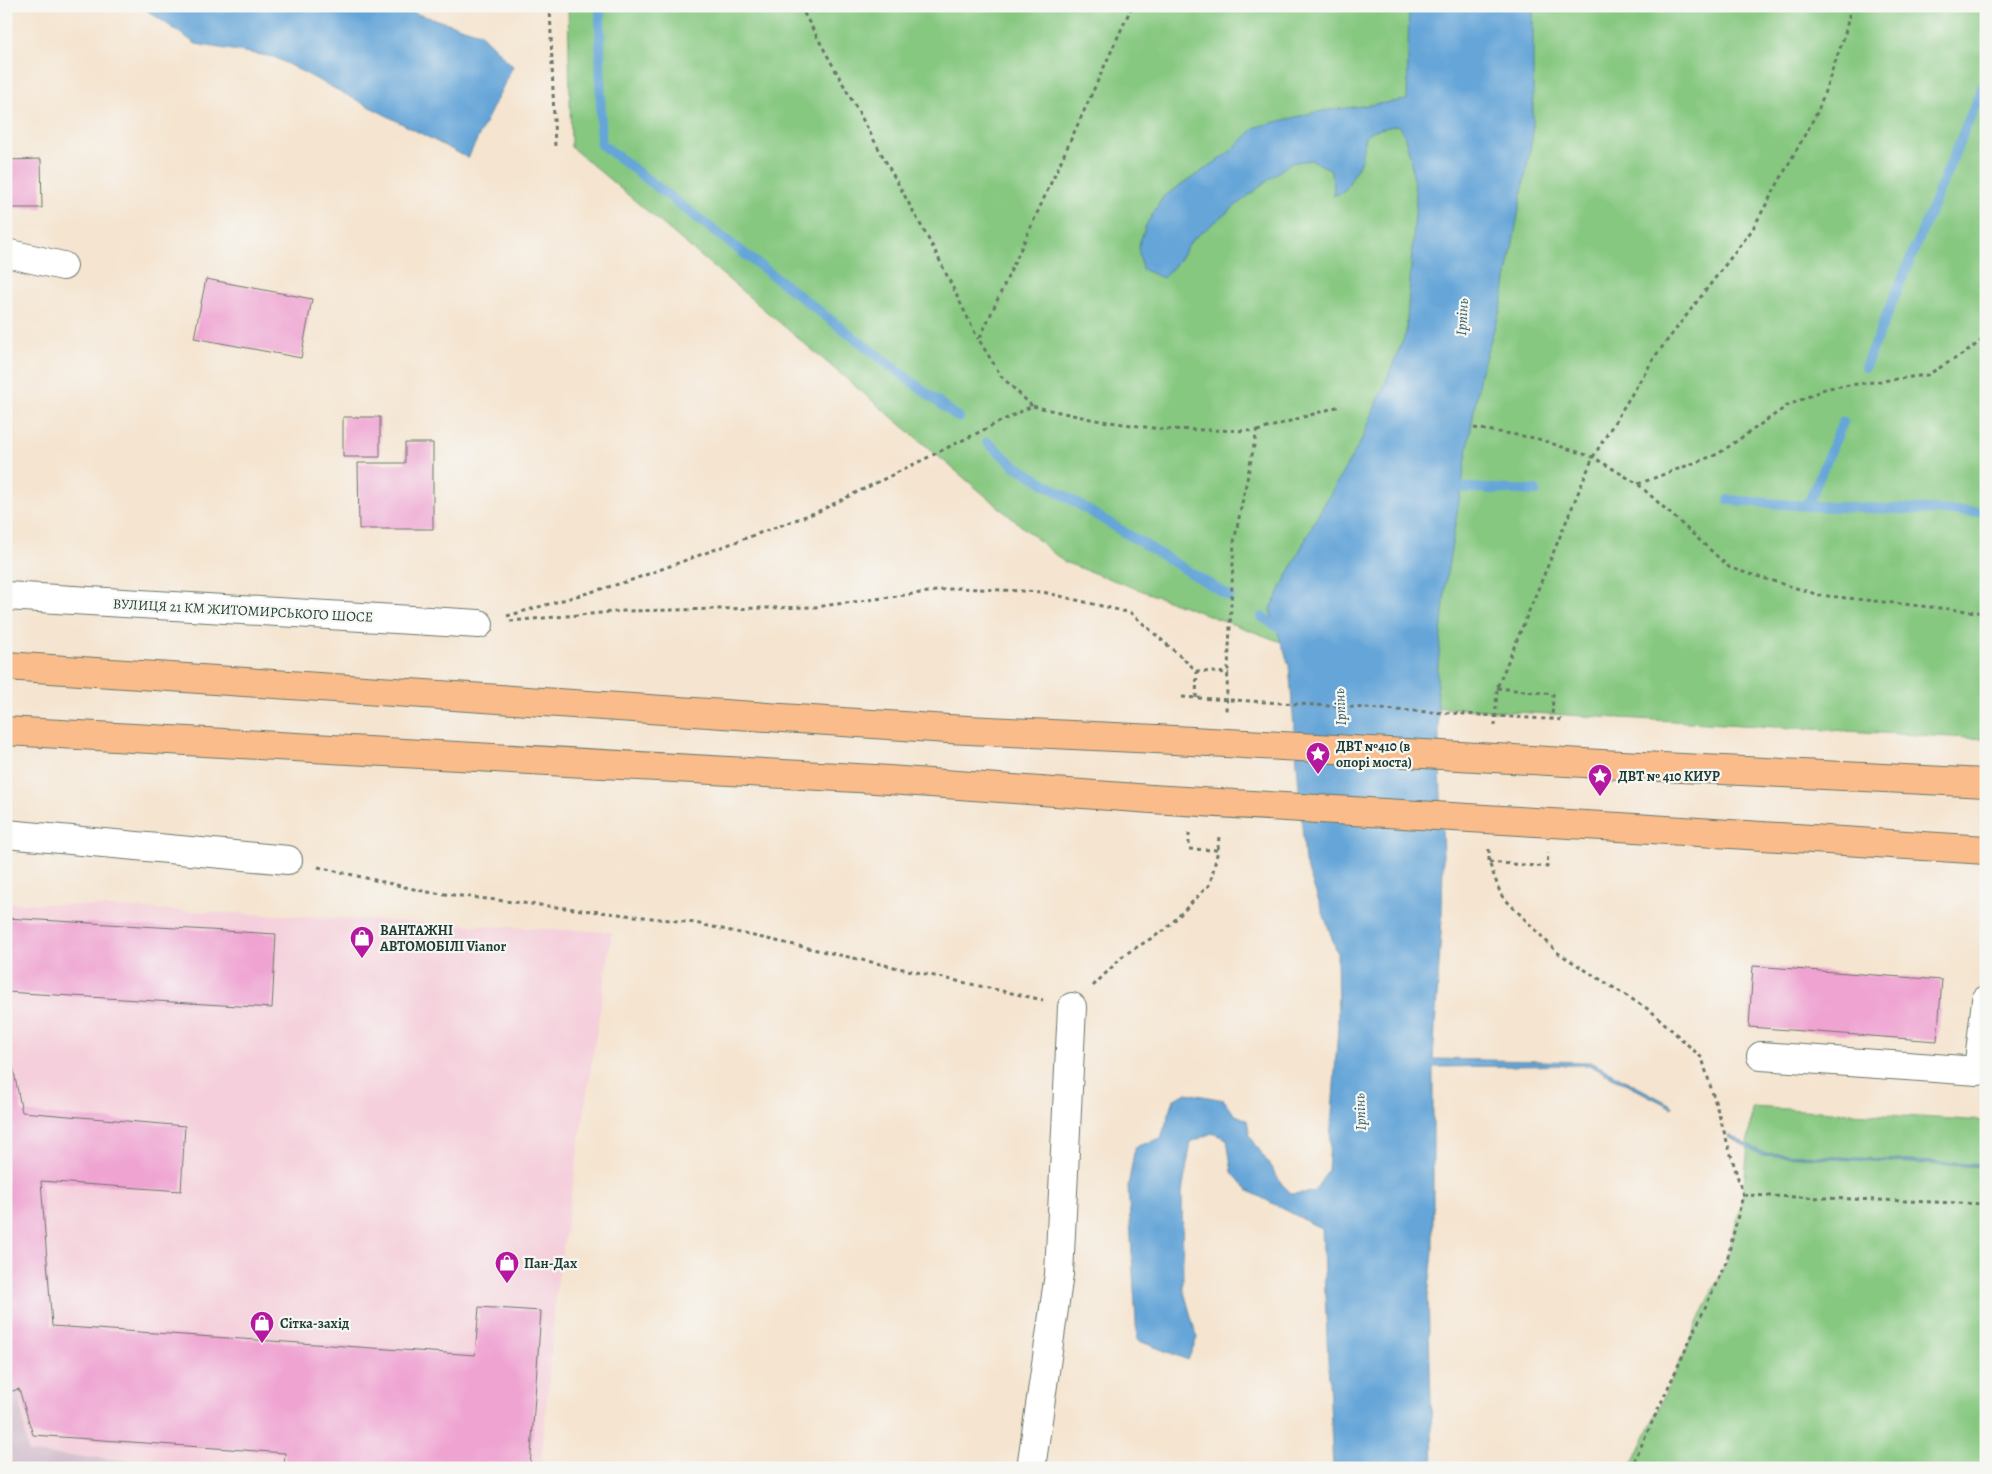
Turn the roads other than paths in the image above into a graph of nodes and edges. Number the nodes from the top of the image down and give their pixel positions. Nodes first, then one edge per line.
1 (6, 254) edge
2 (63, 266) dead end
3 (6, 596) edge
4 (479, 624) road end
5 (6, 666) edge
6 (6, 731) edge
7 (1986, 784) edge
8 (6, 834) edge
9 (1986, 850) edge
10 (288, 860) dead end
11 (1986, 1000) edge
12 (1072, 1007) dead end
13 (1761, 1056) dead end
14 (1031, 1468) edge

1 - 2 lane
3 - 4 lane, ВУЛИЦЯ 21 КМ ЖИТОМИРСЬКОГО ШОСЕ
5 - 7 highway, bridge
6 - 9 highway, bridge
8 - 10 lane
11 - 13 lane
12 - 14 lane

